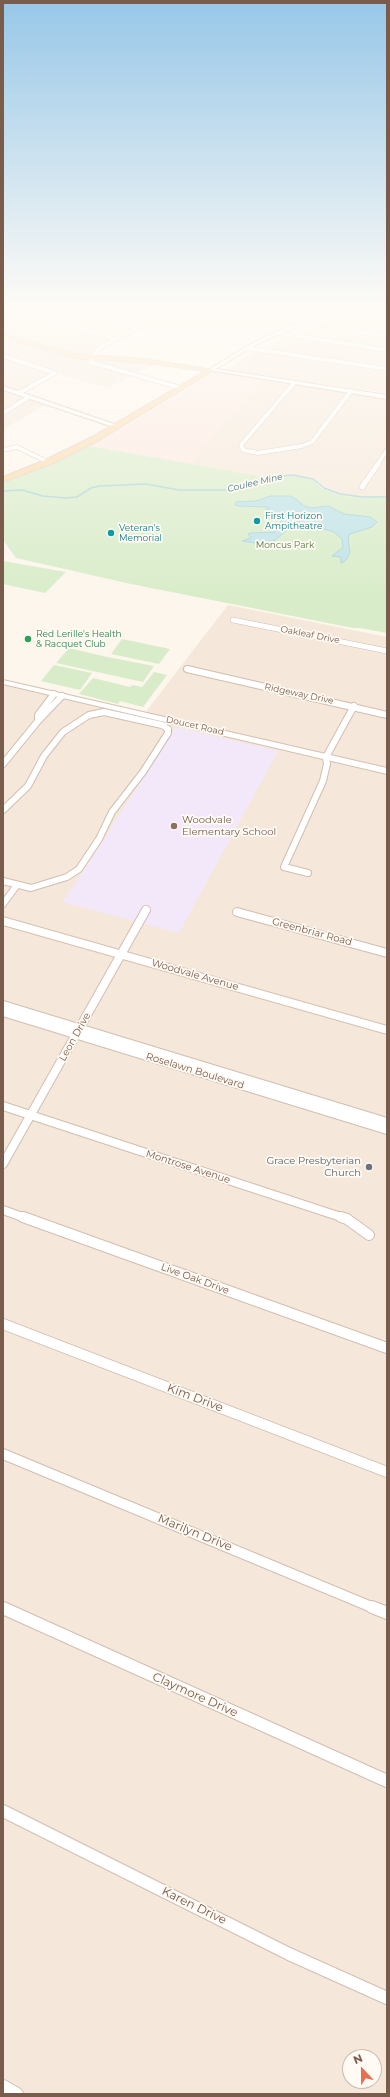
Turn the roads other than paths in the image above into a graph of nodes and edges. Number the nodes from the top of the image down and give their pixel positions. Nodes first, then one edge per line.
1 (15, 406) edge
2 (57, 406) edge
3 (152, 406) edge
4 (274, 406) edge
5 (340, 406) edge
6 (3, 413) edge
7 (118, 426) junction
8 (3, 450) edge
9 (387, 450) edge
10 (48, 462) junction
11 (3, 480) edge
12 (362, 487) dead end
13 (233, 620) dead end
14 (387, 651) edge
15 (187, 669) dead end
16 (3, 682) edge
17 (58, 695) junction
18 (101, 708) junction
19 (353, 708) junction
20 (387, 715) edge
21 (326, 757) junction
22 (3, 764) edge
23 (387, 771) edge
24 (3, 810) edge
25 (308, 873) dead end
26 (4, 882) edge
27 (17, 885) junction
28 (3, 904) edge
29 (146, 910) dead end
30 (237, 912) dead end
31 (3, 921) edge
32 (387, 953) edge
33 (122, 954) junction
34 (3, 1004) edge
35 (3, 1012) edge
36 (387, 1030) edge
37 (79, 1031) junction
38 (312, 1103) junction
39 (3, 1106) edge
40 (31, 1115) junction
41 (387, 1122) edge
42 (387, 1130) edge
43 (3, 1164) edge
44 (3, 1210) edge
45 (369, 1235) dead end
46 (3, 1324) edge
47 (387, 1348) edge
48 (3, 1454) edge
49 (387, 1472) edge
50 (3, 1608) edge
51 (387, 1613) edge
52 (387, 1781) edge
53 (3, 1811) edge
54 (387, 1998) edge
55 (3, 2086) edge
56 (17, 2094) edge

1 - 6 street
2 - 7 main road
3 - 7 main road
4 - 5 street
7 - 10 main road
8 - 10 street
9 - 12 street
10 - 11 main road
13 - 14 street, Oakleaf Drive
15 - 19 street, Ridgeway Drive
16 - 17 main road, Doucet Road
17 - 18 main road, Doucet Road
17 - 22 street
18 - 21 main road, Doucet Road
18 - 24 street
18 - 27 street
19 - 20 street, Ridgeway Drive
19 - 21 street
21 - 23 main road, Doucet Road
21 - 25 street
26 - 27 street
27 - 28 street
29 - 33 street, Leon Drive
30 - 32 street, Greenbriar Road
31 - 33 main road, Woodvale Avenue
33 - 36 main road, Woodvale Avenue
33 - 37 street, Leon Drive
34 - 37 street, Roselawn Boulevard
35 - 37 street, Roselawn Boulevard
37 - 38 street, Roselawn Boulevard
37 - 40 street, Leon Drive
38 - 41 street, Roselawn Boulevard
38 - 42 street, Roselawn Boulevard
39 - 40 street, Montrose Avenue
40 - 43 street, Leon Drive
40 - 45 street, Montrose Avenue
44 - 47 street, Live Oak Drive
46 - 49 street, Kim Drive
48 - 51 street, Marilyn Drive
50 - 52 street, Claymore Drive
53 - 54 street, Karen Drive
55 - 56 street

